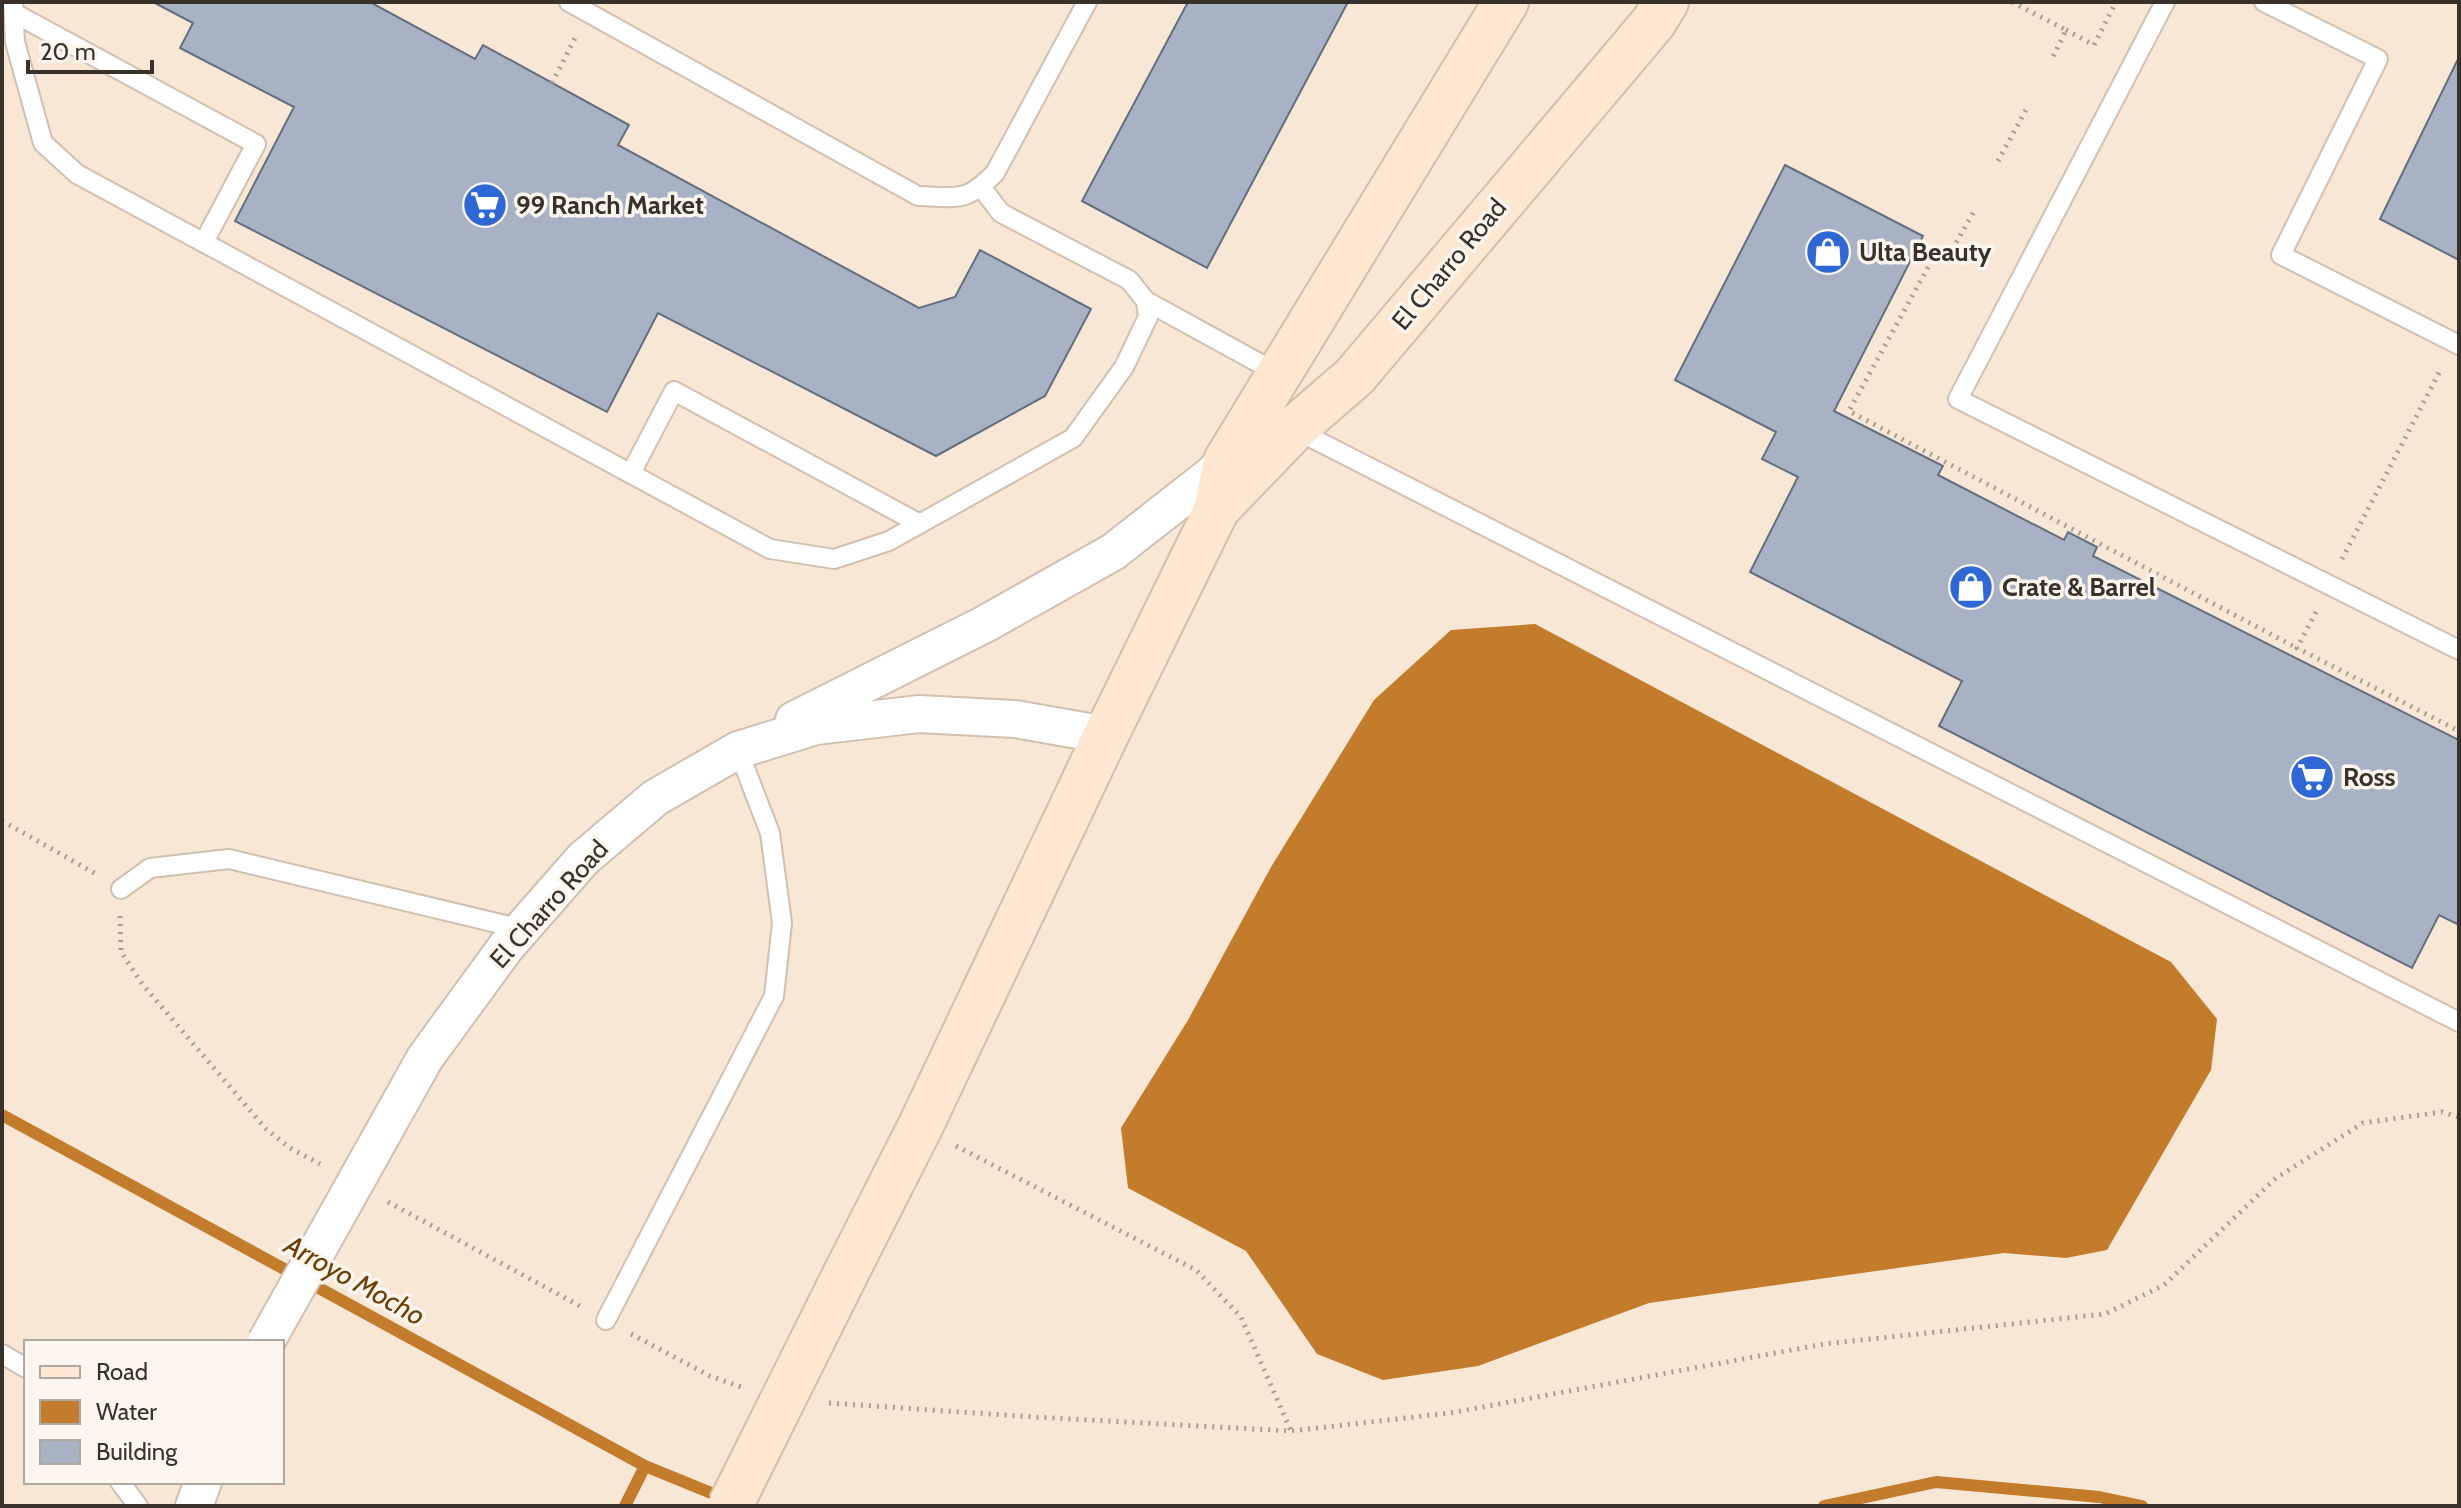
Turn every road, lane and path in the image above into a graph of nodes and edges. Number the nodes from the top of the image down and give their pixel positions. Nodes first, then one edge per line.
1 (569, 2) edge
2 (1087, 2) edge
3 (1506, 2) edge
4 (1666, 2) edge
5 (2012, 2) edge
6 (2116, 2) edge
7 (2165, 2) edge
8 (2264, 2) edge
9 (13, 8) edge
10 (2066, 30) junction
11 (2051, 61) dead end
12 (2028, 106) dead end
13 (1998, 161) dead end
14 (981, 187) junction
15 (204, 242) junction
16 (1146, 301) junction
17 (2459, 345) edge
18 (2441, 369) dead end
19 (1279, 374) junction
20 (1294, 429) junction
21 (1226, 461) junction
22 (631, 473) junction
23 (1216, 511) junction
24 (920, 524) junction
25 (2342, 560) dead end
26 (2316, 612) dead end
27 (2459, 650) edge
28 (2459, 731) edge
29 (1106, 735) junction
30 (738, 750) junction
31 (2, 821) edge
32 (121, 889) joint
33 (522, 929) junction
34 (2459, 1022) edge
35 (2459, 1117) edge
36 (920, 1127) junction
37 (606, 1320) dead end
38 (267, 1340) edge
39 (2, 1354) edge
40 (24, 1367) edge
41 (122, 1484) edge
42 (138, 1506) edge
43 (730, 1506) edge

1 - 14 lane
2 - 14 lane
3 - 19 street, El Charro Road
4 - 20 street, El Charro Road
5 - 10 path
6 - 10 path
7 - 27 lane
8 - 17 lane
9 - 15 lane
9 - 15 lane
10 - 11 path
12 - 13 path
14 - 16 lane
15 - 22 lane
16 - 19 lane
16 - 24 lane
18 - 25 path
19 - 21 street, El Charro Road
20 - 23 street, El Charro Road
20 - 34 lane
21 - 23 street, El Charro Road
21 - 30 street
22 - 24 lane
22 - 24 lane
23 - 29 street, El Charro Road
26 - 28 path
29 - 30 street, El Charro Road
29 - 36 street, El Charro Road
30 - 33 street, El Charro Road
30 - 37 lane
31 - 32 path
32 - 33 lane
33 - 38 street, El Charro Road, bridge
35 - 36 path
36 - 43 street, El Charro Road, bridge
39 - 40 lane
41 - 42 lane

